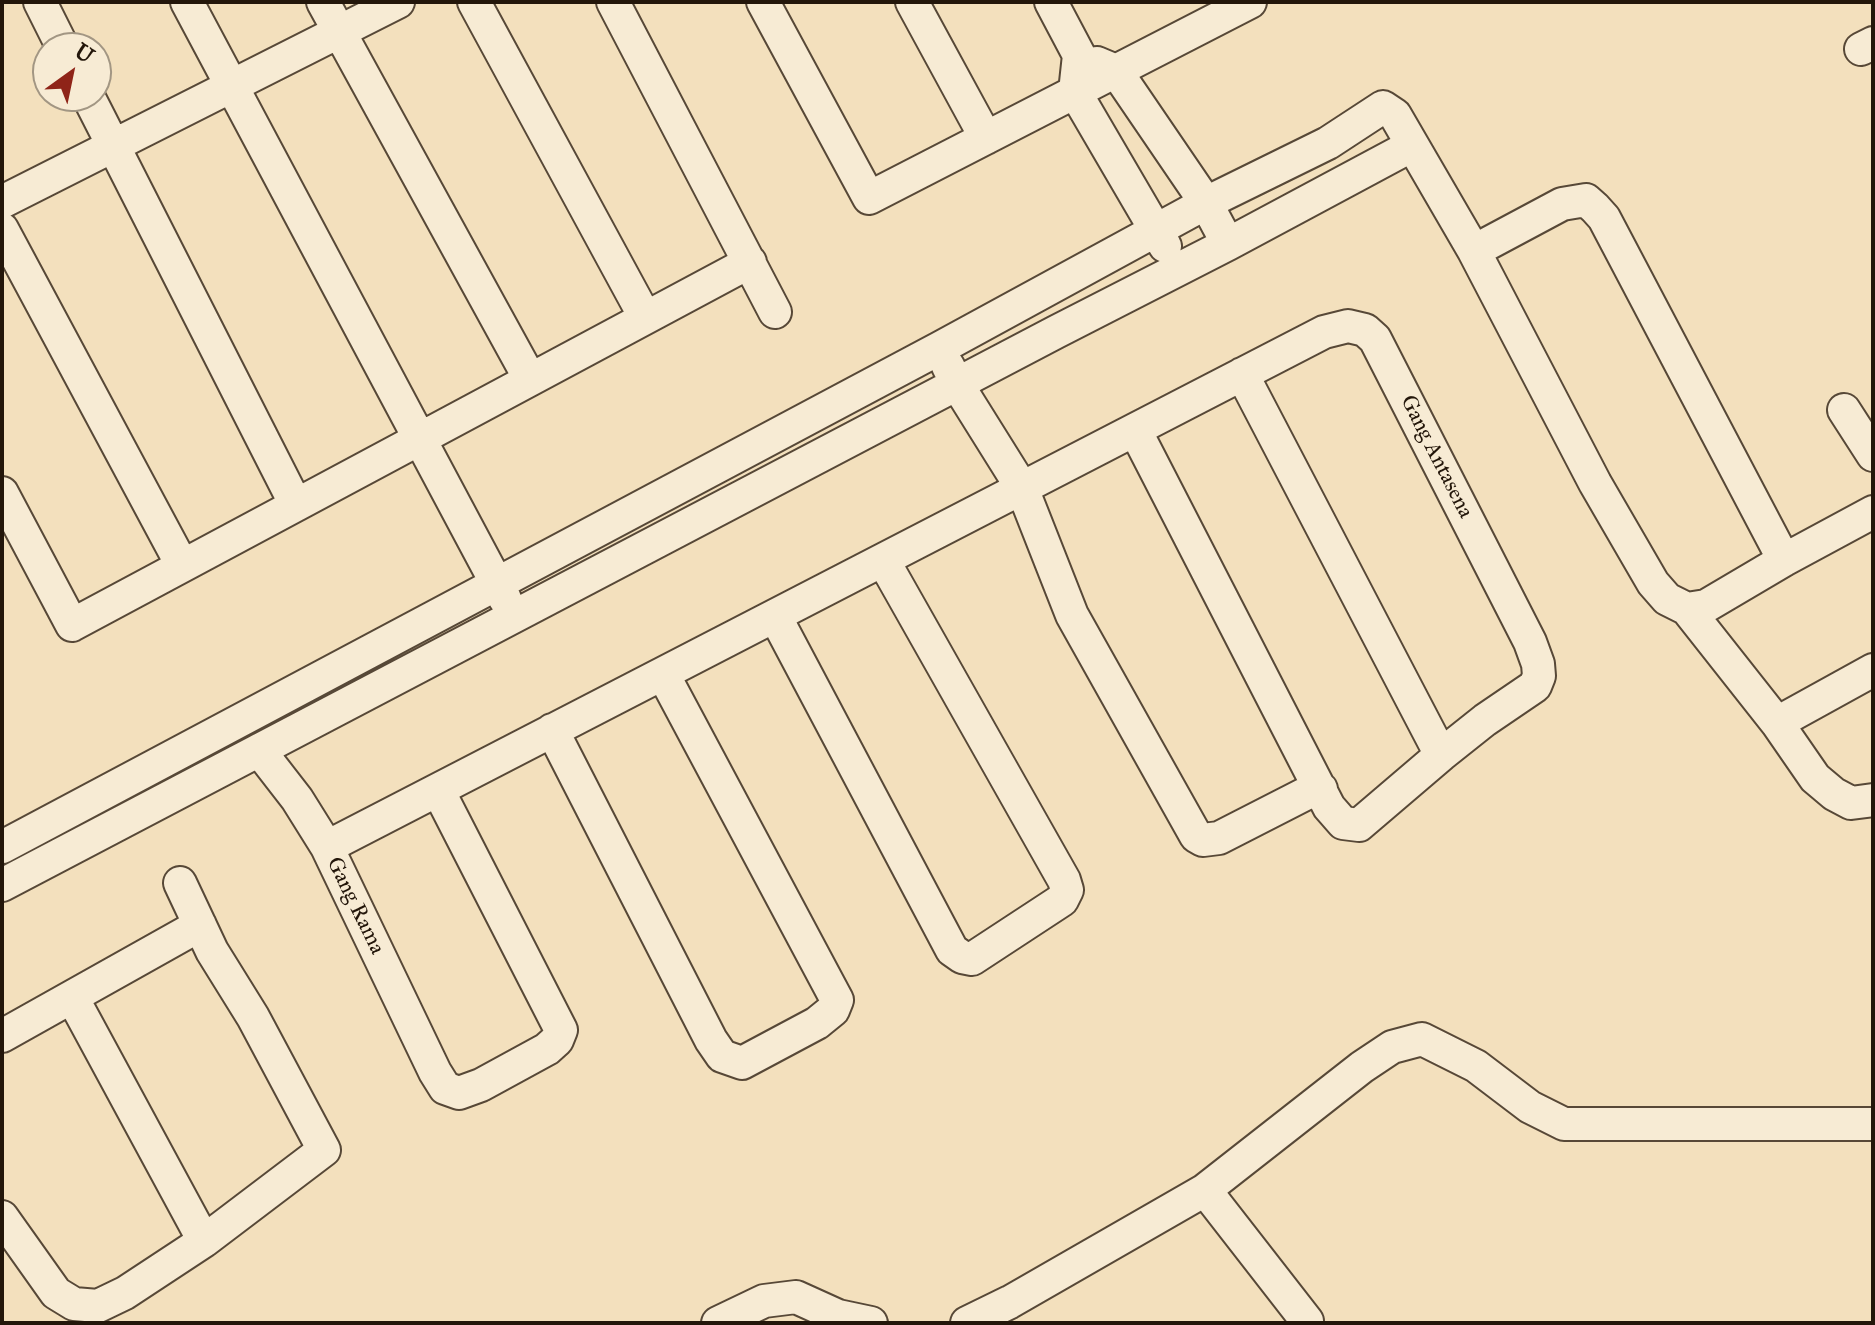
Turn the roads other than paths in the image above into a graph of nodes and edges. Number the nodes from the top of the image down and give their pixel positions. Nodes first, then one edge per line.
1 (40, 2) edge
2 (187, 2) edge
3 (323, 2) edge
4 (398, 2) edge
5 (474, 2) edge
6 (613, 2) edge
7 (763, 2) edge
8 (912, 2) edge
9 (1051, 2) edge
10 (1250, 2) edge
11 (1201, 13) edge
12 (55, 32) edge
13 (339, 32) junction
14 (1079, 55) junction
15 (1116, 71) junction
16 (232, 86) junction
17 (1075, 92) junction
18 (96, 112) edge
19 (986, 138) junction
20 (113, 146) junction
21 (1411, 146) junction
22 (2, 202) edge
23 (1206, 203) junction
24 (2, 229) edge
25 (1157, 230) junction
26 (1228, 244) junction
27 (1474, 251) junction
28 (750, 262) junction
29 (1178, 270) junction
30 (775, 312) dead end
31 (645, 317) junction
32 (940, 348) junction
33 (1242, 374) junction
34 (530, 379) junction
35 (957, 384) junction
36 (1844, 410) dead end
37 (1135, 430) junction
38 (420, 439) junction
39 (1873, 455) edge
40 (1022, 488) junction
41 (2, 493) edge
42 (296, 505) junction
43 (1873, 512) edge
44 (883, 560) junction
45 (1784, 560) junction
46 (182, 565) junction
47 (496, 582) junction
48 (1687, 609) junction
49 (514, 616) junction
50 (775, 616) junction
51 (1873, 670) edge
52 (663, 674) junction
53 (1777, 723) junction
54 (552, 730) junction
55 (259, 750) junction
56 (1441, 755) junction
57 (1321, 789) junction
58 (438, 790) junction
59 (1873, 800) edge
60 (2, 847) edge
61 (327, 847) junction
62 (180, 883) dead end
63 (2, 885) edge
64 (200, 925) junction
65 (72, 997) junction
66 (2, 1036) edge
67 (1873, 1124) edge
68 (1205, 1190) junction
69 (2, 1217) edge
70 (204, 1241) junction
71 (1017, 1312) edge
72 (840, 1320) edge
73 (1307, 1321) dead end
74 (718, 1323) edge
75 (871, 1323) edge
76 (967, 1323) edge

1 - 12 street
2 - 16 street
3 - 13 street
4 - 13 street
5 - 31 street
6 - 28 street
7 - 19 street
8 - 19 street
9 - 14 street
10 - 11 street
11 - 15 street
13 - 16 street
13 - 34 street
14 - 15 street
14 - 17 street
15 - 17 street
15 - 23 street
16 - 20 street
16 - 38 street
17 - 19 street
17 - 25 street
18 - 20 street
20 - 22 street
20 - 42 street
21 - 23 street
21 - 26 street
21 - 27 street
23 - 25 street
23 - 26 street
24 - 46 street
25 - 29 street
25 - 32 street
26 - 29 street
27 - 45 street
27 - 48 street
28 - 30 street
28 - 31 street
29 - 35 street
31 - 34 street
32 - 35 street
32 - 47 street
33 - 37 street
33 - 56 street
33 - 56 street, Gang Antasena
34 - 38 street
35 - 40 street
35 - 49 street
36 - 39 street
37 - 40 street
37 - 57 street, Gang Antasena
38 - 42 street
38 - 47 street
40 - 44 street
40 - 57 street
41 - 46 street
42 - 46 street
43 - 45 street
44 - 50 street
44 - 50 street
45 - 48 street
47 - 49 street
47 - 60 street
48 - 53 street
49 - 55 street
50 - 52 street
51 - 53 street
52 - 54 street
52 - 54 street
53 - 59 street
54 - 58 street
55 - 61 street, Gang Rama
55 - 63 street
56 - 57 street, Gang Antasena
58 - 61 street
58 - 61 street, Gang Rama
62 - 64 street
64 - 65 street
64 - 70 street
65 - 66 street
65 - 70 street
67 - 68 street
68 - 71 street
68 - 73 street
69 - 70 street
71 - 76 street
72 - 74 street
72 - 75 street

